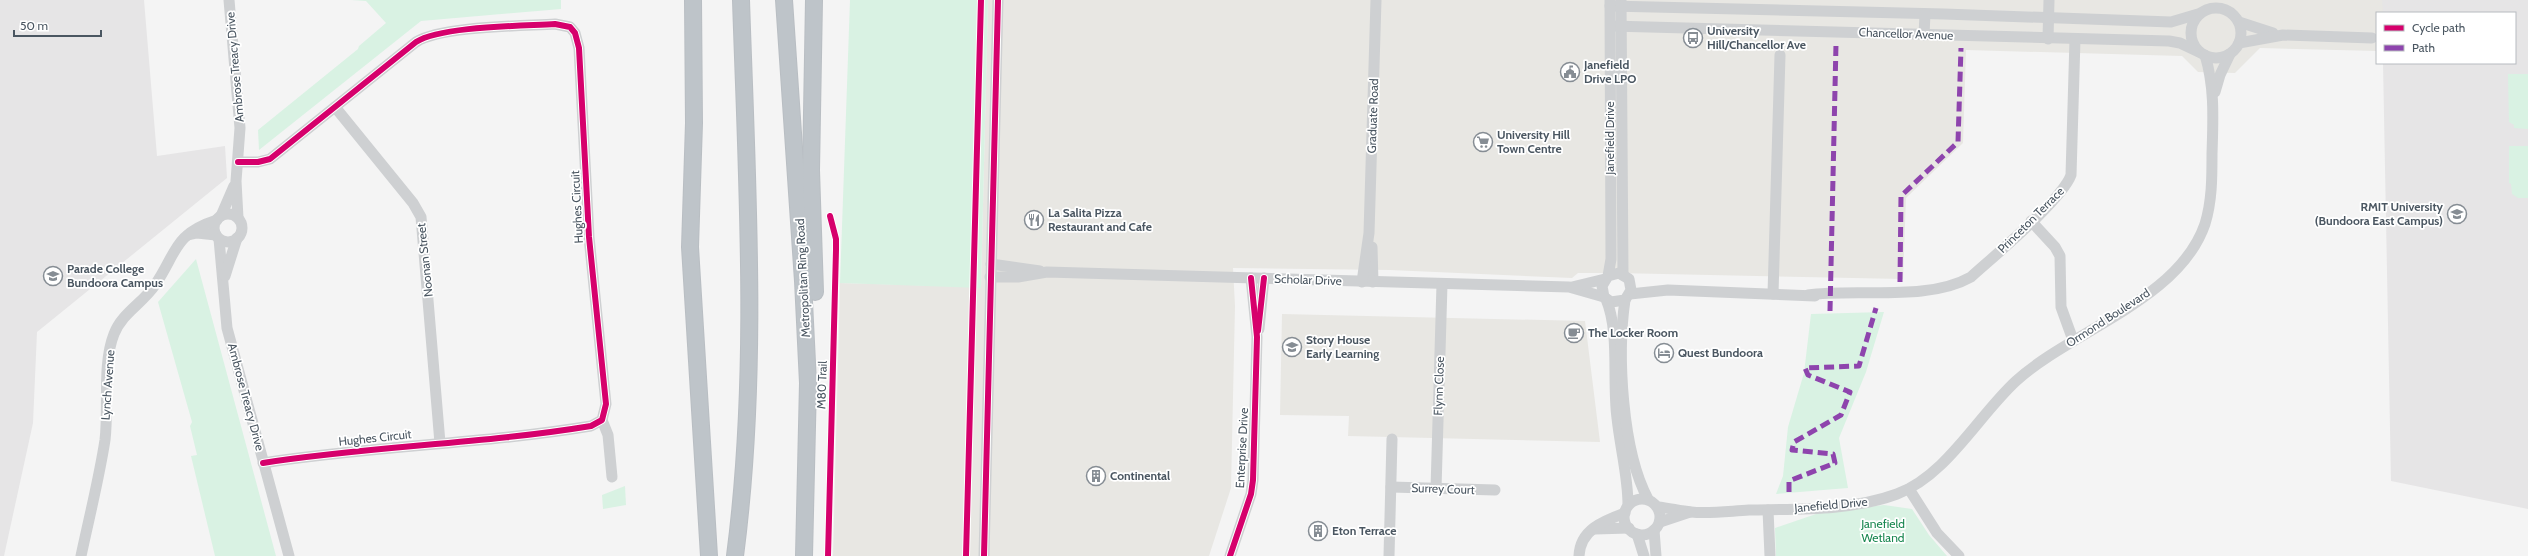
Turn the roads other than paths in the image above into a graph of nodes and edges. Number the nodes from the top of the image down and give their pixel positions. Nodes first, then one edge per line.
1 (229, 0) edge
2 (693, 0) edge
3 (741, 0) edge
4 (784, 0) edge
5 (814, 0) edge
6 (998, 0) edge
7 (1376, 0) edge
8 (2049, 0) edge
9 (1616, 3) edge
10 (2224, 5) edge
11 (2204, 8) edge
12 (1925, 14) junction
13 (2049, 17) junction
14 (2239, 22) junction
15 (1616, 26) junction
16 (1924, 35) junction
17 (2283, 36) junction
18 (2372, 38) dead end
19 (2048, 39) junction
20 (2075, 40) junction
21 (2239, 43) junction
22 (2202, 53) junction
23 (2230, 54) junction
24 (1780, 55) dead end
25 (2214, 98) junction
26 (335, 107) junction
27 (238, 162) junction
28 (236, 181) junction
29 (219, 218) junction
30 (238, 218) junction
31 (2031, 221) junction
32 (185, 236) junction
33 (218, 237) junction
34 (238, 238) junction
35 (991, 264) junction
36 (1047, 272) junction
37 (990, 277) junction
38 (1251, 278) junction
39 (1264, 278) junction
40 (1606, 278) junction
41 (1627, 279) junction
42 (1368, 282) junction
43 (223, 283) junction
44 (1442, 284) junction
45 (1569, 287) junction
46 (1668, 290) junction
47 (1773, 294) junction
48 (1628, 297) junction
49 (1605, 298) junction
50 (1257, 337) junction
51 (2077, 338) junction
52 (808, 383) junction
53 (602, 420) junction
54 (1392, 439) dead end
55 (440, 443) junction
56 (263, 463) junction
57 (612, 477) dead end
58 (1391, 487) junction
59 (1436, 489) junction
60 (1910, 489) junction
61 (1495, 490) dead end
62 (1648, 499) junction
63 (1658, 507) junction
64 (1626, 509) junction
65 (1768, 510) junction
66 (1691, 512) junction
67 (1657, 526) junction
68 (1593, 529) junction
69 (1633, 531) junction
70 (81, 556) edge
71 (289, 556) edge
72 (709, 556) edge
73 (735, 556) edge
74 (804, 556) edge
75 (984, 556) edge
76 (1230, 556) edge
77 (1390, 556) edge
78 (1579, 556) edge
79 (1644, 556) edge
80 (1656, 556) edge
81 (1770, 556) edge
82 (1959, 556) edge

1 - 27 street, Ambrose Treacy Drive
2 - 72 highway
3 - 73 highway
4 - 52 highway, Metropolitan Ring Road
5 - 52 highway
6 - 35 street
7 - 42 street, Graduate Road
8 - 13 street
9 - 12 street, Chancellor Avenue
9 - 15 street, Janefield Drive
10 - 11 street
10 - 14 street
11 - 13 street, Chancellor Avenue
11 - 22 street
12 - 13 street, Chancellor Avenue
12 - 16 street
13 - 19 street
14 - 17 street
14 - 21 street
15 - 16 street, Chancellor Avenue
15 - 40 street, Janefield Drive
15 - 41 street, Janefield Drive
16 - 19 street, Chancellor Avenue
17 - 18 street
17 - 21 street
19 - 20 street, Chancellor Avenue
20 - 22 street, Chancellor Avenue
20 - 31 street, Princeton Terrace
21 - 23 street
22 - 23 street
22 - 25 street, Ormond Boulevard
23 - 25 street, Ormond Boulevard
24 - 47 street
25 - 51 street, Ormond Boulevard
26 - 27 street, Hughes Circuit
26 - 53 street, Hughes Circuit
26 - 55 street, Noonan Street
27 - 28 street, Ambrose Treacy Drive
28 - 29 street, Ambrose Treacy Drive
28 - 30 street, Ambrose Treacy Drive
29 - 30 street
29 - 32 street, Lynch Avenue
29 - 33 street
30 - 34 street
31 - 47 street, Princeton Terrace
31 - 51 street
32 - 33 street
32 - 70 street, Lynch Avenue
33 - 34 street
33 - 43 street, Ambrose Treacy Drive
34 - 43 street, Ambrose Treacy Drive
35 - 36 street, Scholar Drive
35 - 37 street
36 - 37 street, Scholar Drive
36 - 38 street, Scholar Drive
37 - 75 street
38 - 39 street, Scholar Drive
38 - 50 street, Enterprise Drive
39 - 42 street, Scholar Drive
39 - 50 street, Enterprise Drive
40 - 41 street
40 - 45 street, Scholar Drive
40 - 49 street
41 - 46 street, Princeton Terrace
41 - 48 street
42 - 44 street, Scholar Drive
43 - 56 street, Ambrose Treacy Drive
44 - 45 street, Scholar Drive
44 - 59 street, Flynn Close
45 - 49 street, Scholar Drive
46 - 47 street, Princeton Terrace
46 - 48 street, Princeton Terrace
48 - 49 street
48 - 62 street
49 - 64 street
50 - 76 street, Enterprise Drive
51 - 60 street, Ormond Boulevard
52 - 74 highway, Metropolitan Ring Road
53 - 55 street, Hughes Circuit
53 - 57 street
54 - 58 street
55 - 56 street, Hughes Circuit
56 - 71 street, Ambrose Treacy Drive
58 - 59 street, Surrey Court
58 - 77 street
59 - 61 street, Surrey Court
60 - 65 street, Janefield Drive
60 - 82 street
62 - 63 street
62 - 64 street
63 - 66 street, Janefield Drive
63 - 67 street
64 - 68 street
64 - 69 street
65 - 66 street, Janefield Drive
65 - 81 street
66 - 67 street, Janefield Drive
67 - 69 street
67 - 80 street
68 - 69 street
68 - 78 street
69 - 79 street

